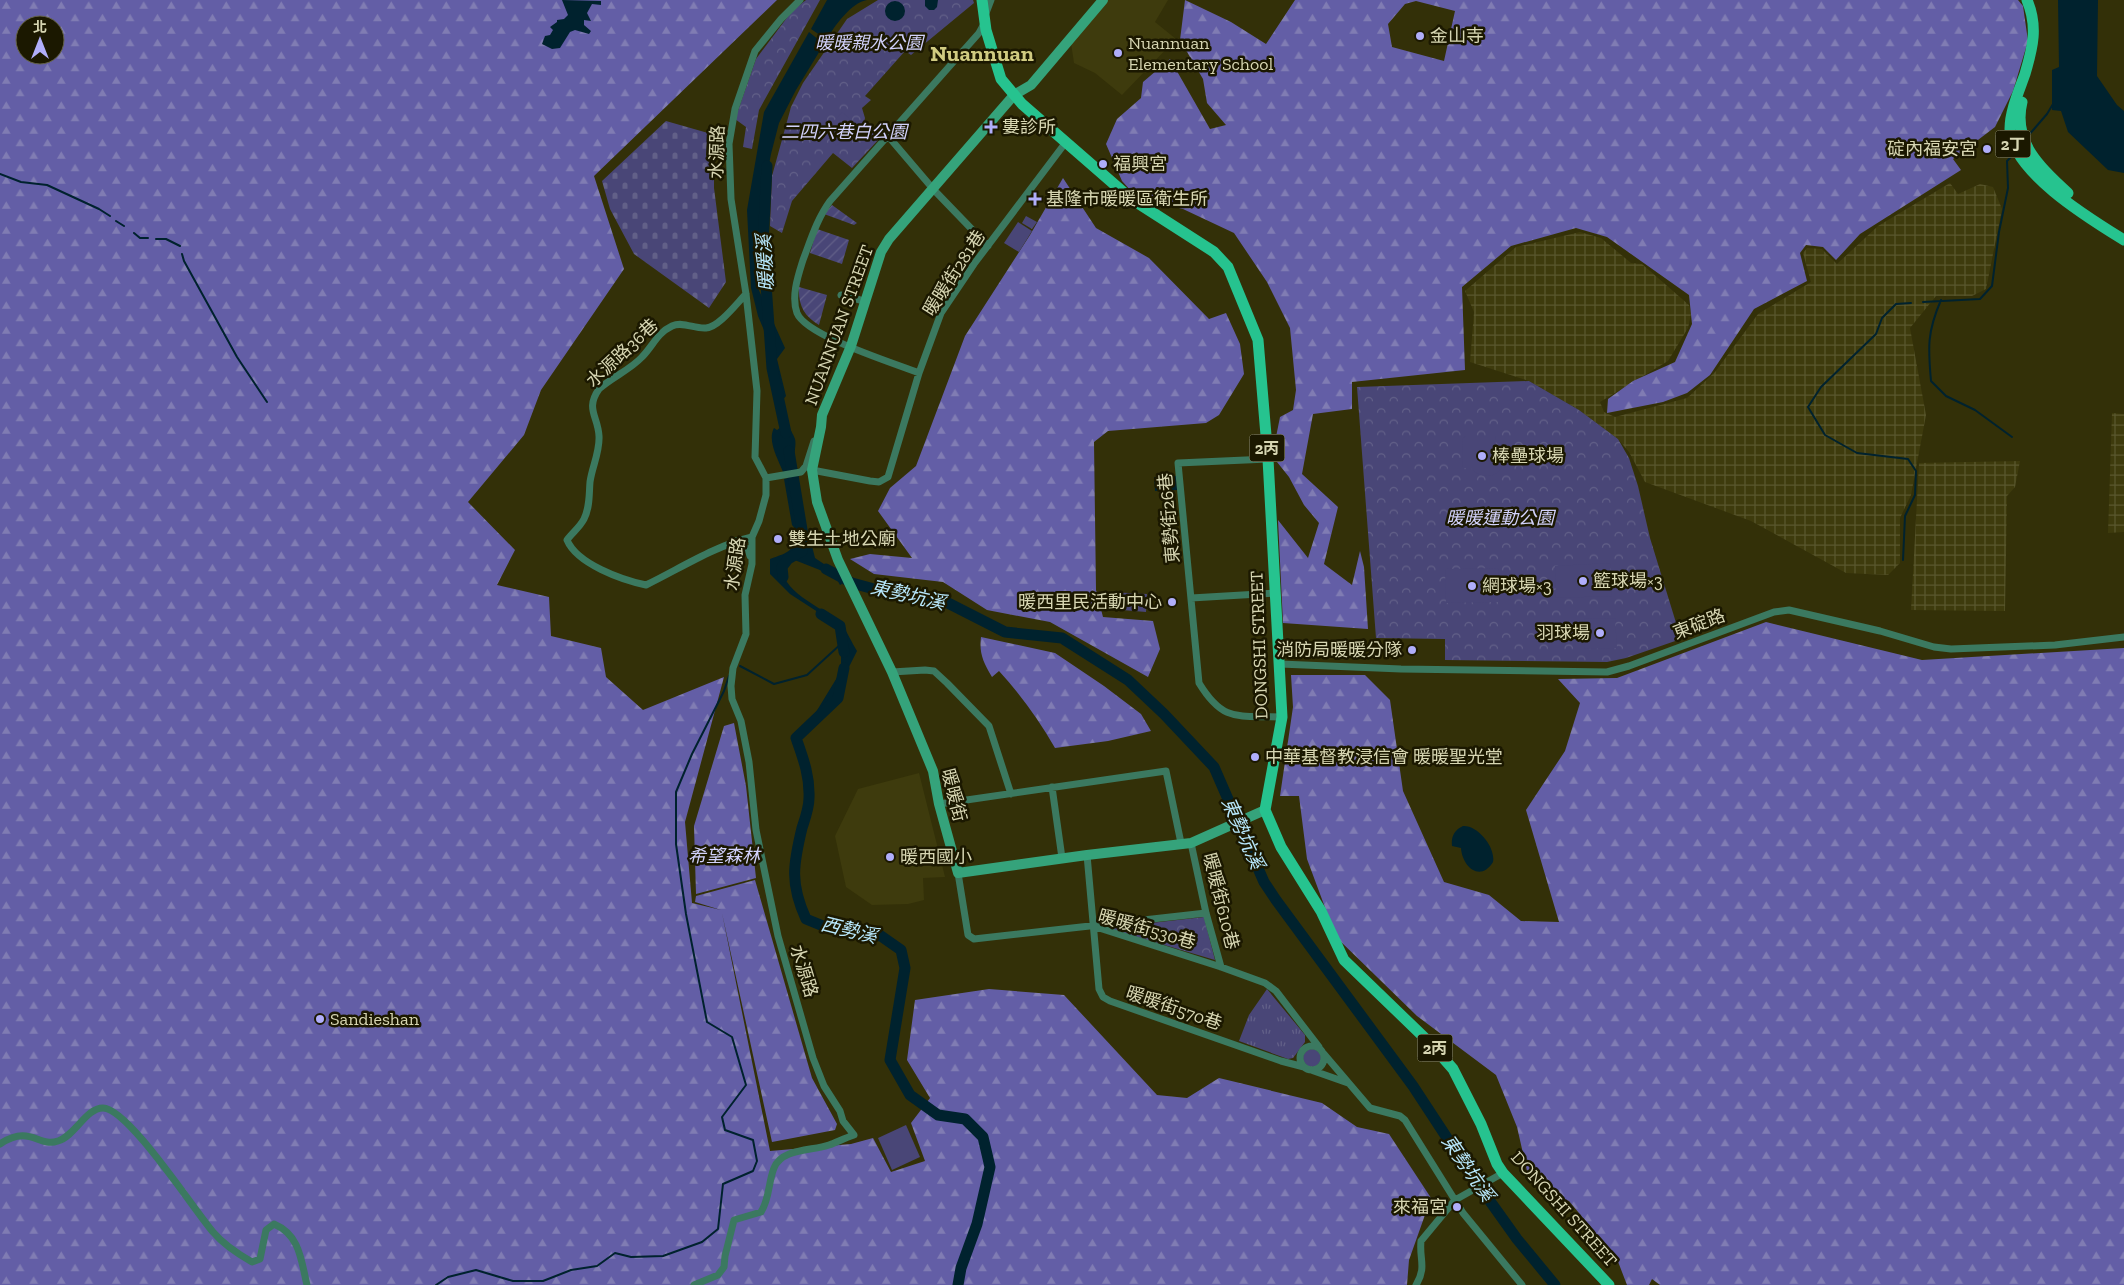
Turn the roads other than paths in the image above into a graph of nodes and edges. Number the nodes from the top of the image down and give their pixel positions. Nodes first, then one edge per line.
1 (800, 0) edge
2 (982, 0) edge
3 (991, 0) edge
4 (1103, 0) edge
5 (2027, 0) edge
6 (2033, 0) edge
7 (985, 22) junction
8 (1014, 95) junction
9 (888, 136) junction
10 (1066, 142) junction
11 (934, 190) junction
12 (2124, 234) edge
13 (2124, 240) edge
14 (988, 246) junction
15 (746, 294) junction
16 (841, 295) dead end
17 (864, 301) junction
18 (851, 346) junction
19 (919, 373) junction
20 (822, 415) junction
21 (1268, 458) junction
22 (812, 470) junction
23 (766, 478) junction
24 (752, 537) junction
25 (736, 541) junction
26 (752, 564) junction
27 (1275, 593) junction
28 (855, 594) joint
29 (1191, 598) junction
30 (2124, 637) edge
31 (1280, 664) junction
32 (892, 672) junction
33 (1282, 717) junction
34 (1052, 787) junction
35 (1011, 794) junction
36 (939, 804) junction
37 (1261, 811) junction
38 (1186, 843) junction
39 (1087, 855) junction
40 (1062, 858) junction
41 (958, 873) junction
42 (1206, 913) junction
43 (1093, 927) junction
44 (1222, 967) junction
45 (1321, 1050) junction
46 (1304, 1067) junction
47 (1311, 1070) junction
48 (1348, 1084) junction
49 (0, 1144) edge
50 (1499, 1176) junction
51 (1455, 1200) junction
52 (307, 1285) edge
53 (694, 1285) edge
54 (1416, 1285) edge
55 (1522, 1285) edge
56 (1609, 1285) edge

1 - 15 street, 水源路
2 - 7 main road, DONGSHI STREET / 2丙
3 - 7 street
4 - 8 street, NUANNUAN STREET
5 - 13 main road, 2丁
6 - 12 main road, 2丁
7 - 8 main road, DONGSHI STREET / 2丙
7 - 9 street
8 - 10 main road, DONGSHI STREET / 2丙
8 - 11 street, NUANNUAN STREET
9 - 11 street
9 - 18 street
10 - 14 street, 暖暖街281巷
10 - 21 main road, DONGSHI STREET / 2丙
11 - 14 street
11 - 17 street, NUANNUAN STREET
14 - 19 street, 暖暖街281巷
15 - 23 street, 水源路
15 - 25 street, 水源路36巷
16 - 17 street
17 - 18 street, NUANNUAN STREET
18 - 19 street
18 - 20 street, NUANNUAN STREET
19 - 22 street, 暖暖街281巷
20 - 22 street, NUANNUAN STREET
20 - 23 street
21 - 27 main road, DONGSHI STREET / 2丙
21 - 29 street, 東勢街26巷
22 - 28 street, NUANNUAN STREET
23 - 24 street, 水源路
24 - 25 street, 水源路36巷
24 - 26 street, 水源路
25 - 26 street
26 - 53 street, 水源路
27 - 29 street
27 - 31 main road, DONGSHI STREET / 2丙
28 - 32 street, 暖暖街
29 - 33 street, 東勢街26巷
30 - 31 street, 東碇路
31 - 33 main road, DONGSHI STREET / 2丙
32 - 35 street
32 - 36 street, 暖暖街
33 - 37 main road, DONGSHI STREET / 2丙
34 - 35 street
34 - 38 street, 暖暖街610巷
34 - 40 street
35 - 36 street
36 - 41 street, 暖暖街
37 - 38 street
37 - 50 main road, DONGSHI STREET / 2丙
38 - 39 street
38 - 42 street, 暖暖街610巷
39 - 40 street
39 - 43 street, 暖暖街570巷
40 - 41 street
41 - 43 street, 暖暖街530巷
42 - 43 street
42 - 44 street, 暖暖街610巷
43 - 44 street, 暖暖街530巷
43 - 46 street, 暖暖街570巷
44 - 45 street, 暖暖街530巷
45 - 46 street
45 - 47 street
45 - 48 street, 暖暖街530巷
46 - 47 street
47 - 48 street
48 - 51 street
49 - 52 street
50 - 51 street
50 - 56 main road, DONGSHI STREET / 2丙
51 - 54 street
51 - 55 street

